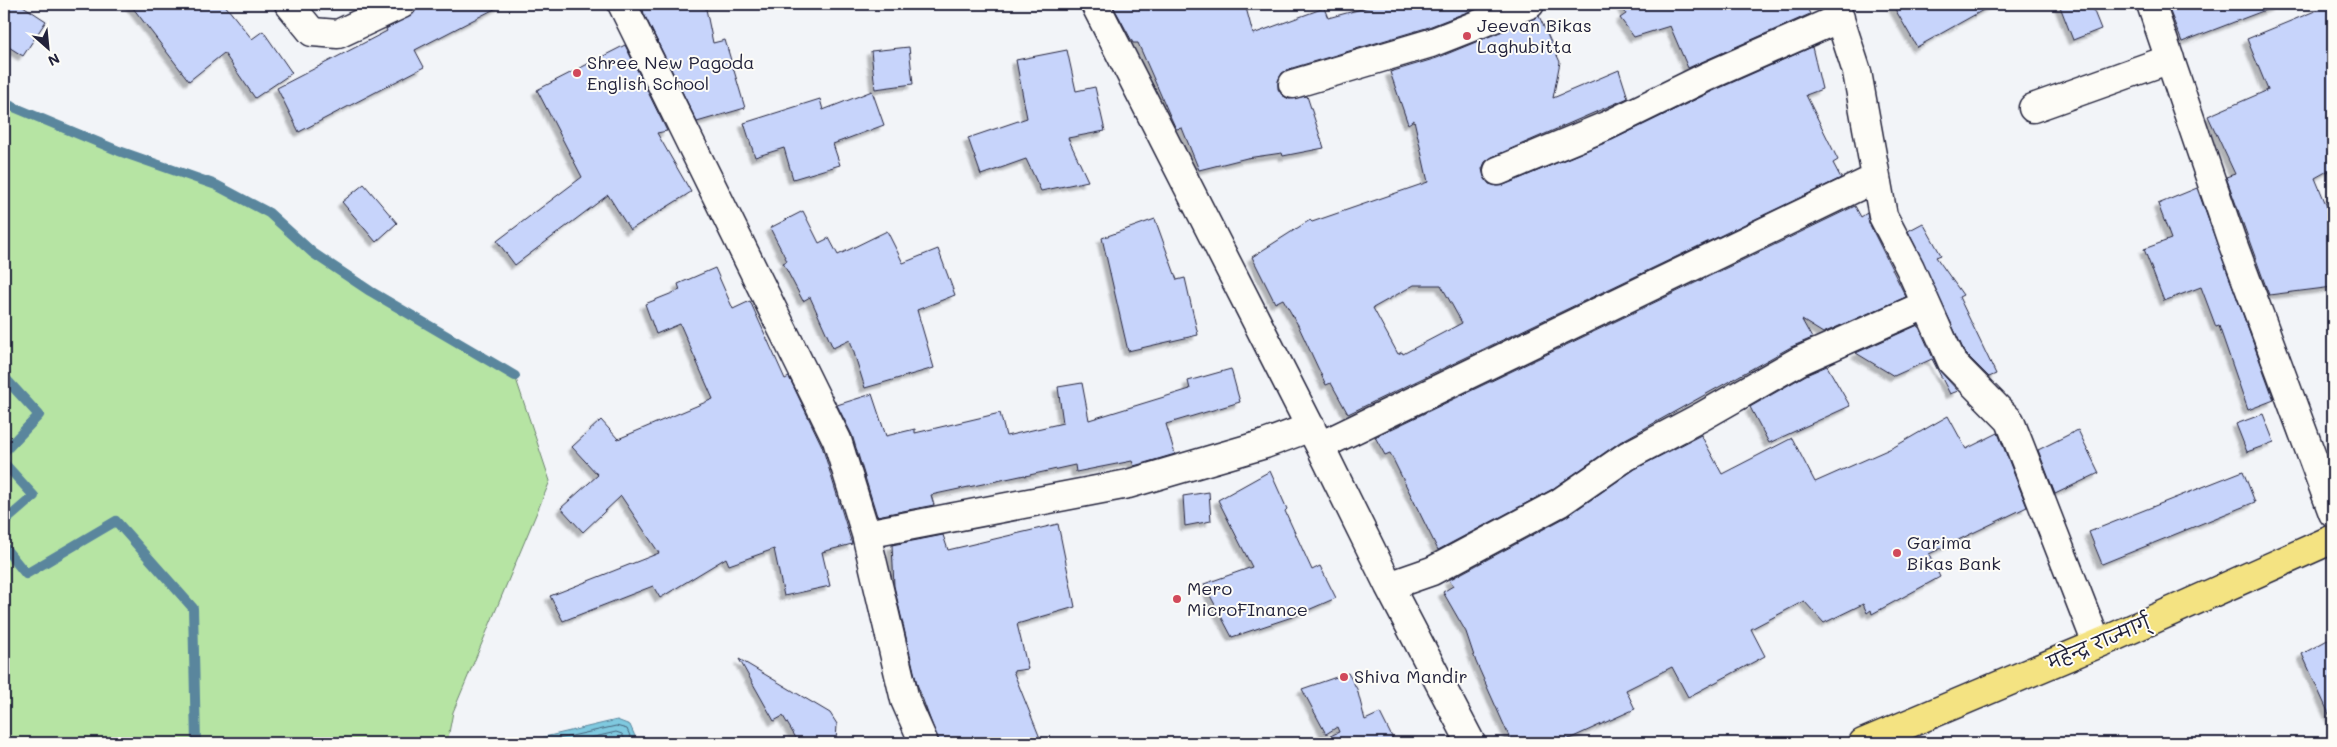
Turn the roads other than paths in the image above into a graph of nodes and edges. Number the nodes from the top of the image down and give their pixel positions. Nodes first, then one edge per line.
1 (289, 4) edge
2 (402, 4) edge
3 (622, 4) edge
4 (1095, 4) edge
5 (1530, 4) edge
6 (2151, 4) edge
7 (1838, 8) edge
8 (2170, 59) junction
9 (1293, 84) dead end
10 (2032, 108) dead end
11 (1498, 171) dead end
12 (1876, 178) junction
13 (1925, 305) junction
14 (1316, 436) junction
15 (2333, 513) edge
16 (866, 534) junction
17 (2333, 539) edge
18 (1389, 586) junction
19 (2097, 644) junction
20 (924, 743) edge
21 (1471, 743) edge
22 (1863, 743) edge

1 - 2 street
3 - 16 street
4 - 14 street
5 - 9 street
6 - 8 street
7 - 11 street
7 - 12 street
8 - 10 street
8 - 15 street
12 - 13 street
12 - 14 street
13 - 18 street
13 - 19 street
14 - 16 street
14 - 18 street
16 - 20 street
17 - 19 highway, महेन्द्र राज्मार्ग्
18 - 21 street
19 - 22 highway, महेन्द्र राज्मार्ग्

